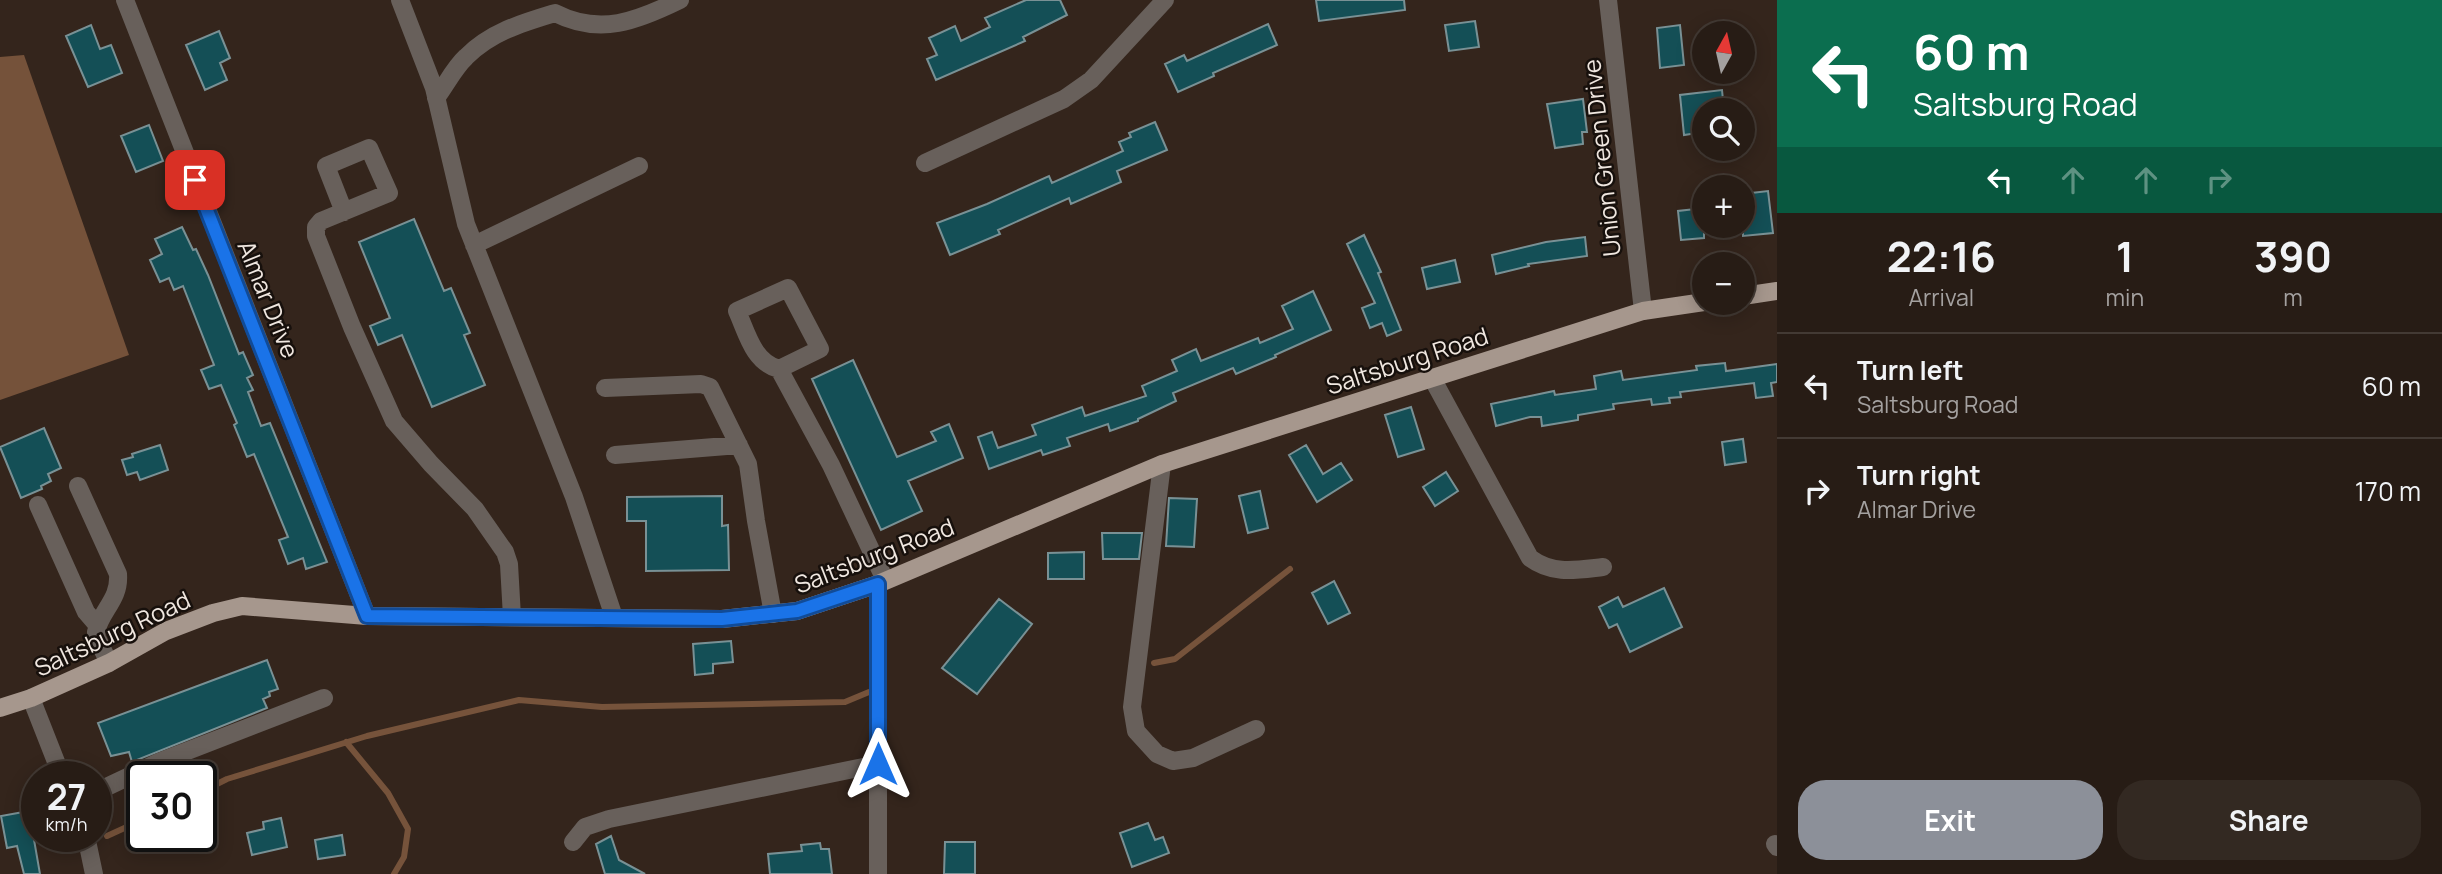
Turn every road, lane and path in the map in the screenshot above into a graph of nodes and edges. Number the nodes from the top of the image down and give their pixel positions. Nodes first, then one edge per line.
1 (125, 0) edge
2 (400, 0) edge
3 (680, 0) edge
4 (1165, 0) edge
5 (1608, 0) edge
6 (556, 7) edge
7 (436, 98) junction
8 (925, 163) dead end
9 (639, 166) dead end
10 (344, 212) dead end
11 (474, 245) junction
12 (1777, 291) edge
13 (1755, 294) edge
14 (1692, 304) edge
15 (1643, 311) junction
16 (779, 369) junction
17 (1432, 378) junction
18 (605, 388) dead end
19 (739, 445) junction
20 (615, 456) dead end
21 (1162, 464) junction
22 (78, 486) dead end
23 (38, 505) dead end
24 (1603, 567) dead end
25 (881, 582) junction
26 (773, 614) junction
27 (367, 616) junction
28 (512, 617) junction
29 (614, 617) junction
30 (98, 626) junction
31 (108, 663) junction
32 (31, 698) junction
33 (324, 698) dead end
34 (0, 708) edge
35 (1256, 729) dead end
36 (56, 761) edge
37 (878, 764) junction
38 (112, 784) edge
39 (573, 842) dead end
40 (89, 852) edge
41 (94, 874) edge
42 (878, 874) edge

1 - 27 street, Almar Drive
2 - 7 street
3 - 6 street
4 - 8 street
5 - 15 street, Union Green Drive
6 - 7 street
7 - 11 street
9 - 11 street
10 - 28 street
11 - 29 street
12 - 13 main road
14 - 15 main road, Saltsburg Road
15 - 17 main road, Saltsburg Road
16 - 16 street
16 - 25 street
17 - 21 main road, Saltsburg Road
17 - 24 street
18 - 19 street
19 - 20 street
19 - 26 street
21 - 25 main road, Saltsburg Road
21 - 35 street
22 - 30 street
23 - 30 street
25 - 26 main road, Saltsburg Road
25 - 37 street
26 - 29 main road, Saltsburg Road
27 - 28 main road, Saltsburg Road
27 - 31 main road, Saltsburg Road
28 - 29 main road, Saltsburg Road
30 - 31 street
31 - 32 main road, Saltsburg Road
32 - 34 main road, Saltsburg Road
32 - 36 street
33 - 38 street
37 - 39 street
37 - 42 street
40 - 41 street

